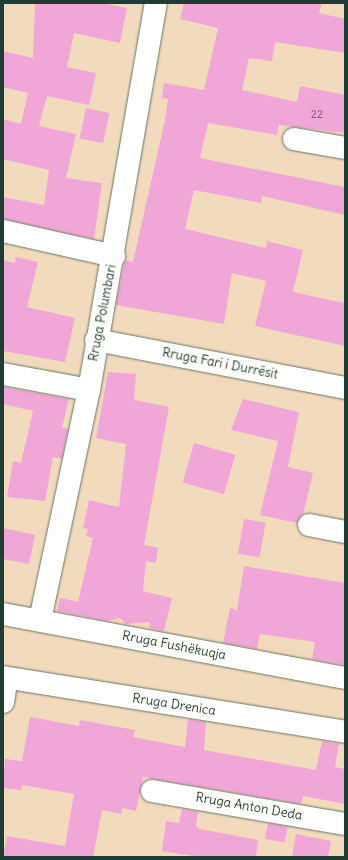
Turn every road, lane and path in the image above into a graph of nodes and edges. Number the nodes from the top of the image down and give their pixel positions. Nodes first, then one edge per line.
1 (156, 3) edge
2 (294, 139) dead end
3 (345, 148) edge
4 (3, 231) edge
5 (114, 256) junction
6 (96, 340) junction
7 (3, 374) edge
8 (345, 388) edge
9 (89, 390) junction
10 (309, 525) dead end
11 (345, 532) edge
12 (3, 614) edge
13 (40, 620) junction
14 (5, 677) edge
15 (345, 678) edge
16 (3, 702) edge
17 (345, 732) edge
18 (152, 791) dead end
19 (345, 824) edge

1 - 5 street, Rruga Polumbari
2 - 3 street
4 - 5 street
5 - 6 street, Rruga Polumbari
6 - 8 street, Rruga Fari i Durrësit
6 - 9 street, Rruga Polumbari
7 - 9 street
9 - 13 street, Rruga Polumbari
10 - 11 street
12 - 13 street, Rruga Fushëkuqja
13 - 15 street, Rruga Fushëkuqja
14 - 16 street
14 - 17 street, Rruga Drenica
18 - 19 street, Rruga Anton Deda

